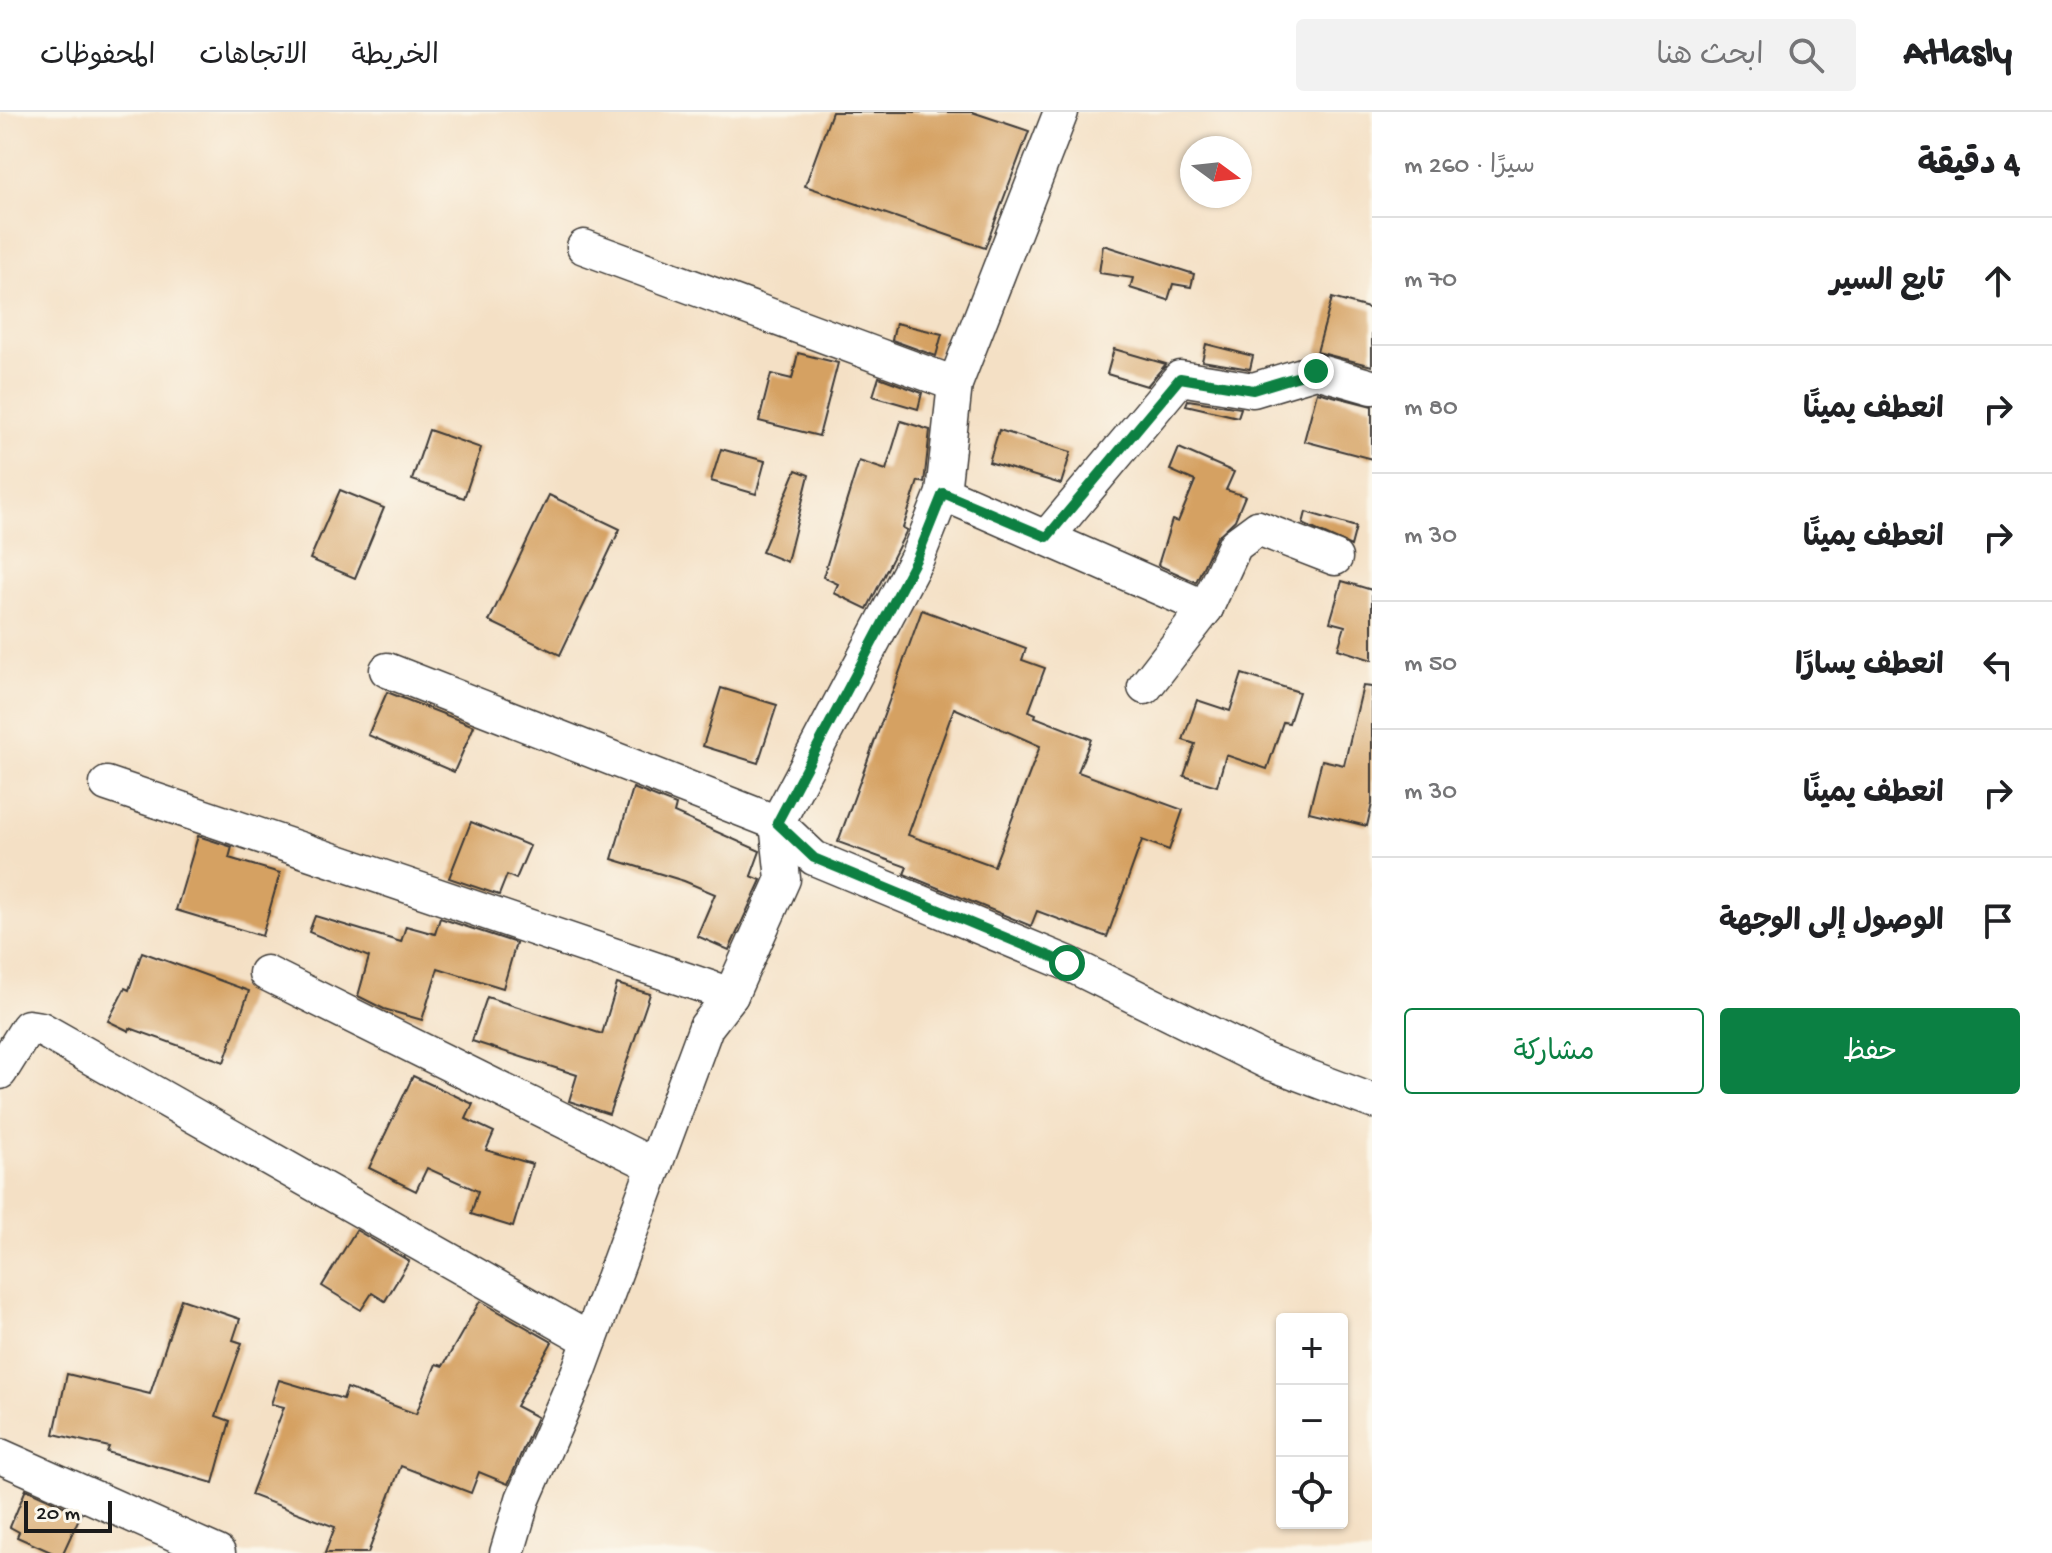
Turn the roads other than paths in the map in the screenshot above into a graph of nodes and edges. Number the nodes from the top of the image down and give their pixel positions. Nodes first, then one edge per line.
1 (1061, 112) edge
2 (584, 247) dead end
3 (955, 384) junction
4 (1372, 387) edge
5 (943, 493) junction
6 (1047, 537) junction
7 (1335, 558) dead end
8 (1206, 608) junction
9 (387, 670) dead end
10 (1145, 687) dead end
11 (107, 784) dead end
12 (777, 823) junction
13 (266, 973) dead end
14 (731, 995) junction
15 (0, 1072) edge
16 (1372, 1101) edge
17 (655, 1166) junction
18 (590, 1340) junction
19 (0, 1456) edge
20 (218, 1553) edge
21 (507, 1553) edge

1 - 3 street
2 - 3 street
3 - 5 street
4 - 6 street
5 - 6 street
5 - 12 street
6 - 8 street
7 - 8 street
8 - 10 street
9 - 12 street
11 - 14 street
12 - 14 street
12 - 16 street
13 - 17 street
14 - 17 street
15 - 18 street
17 - 18 street
18 - 21 street
19 - 20 street

